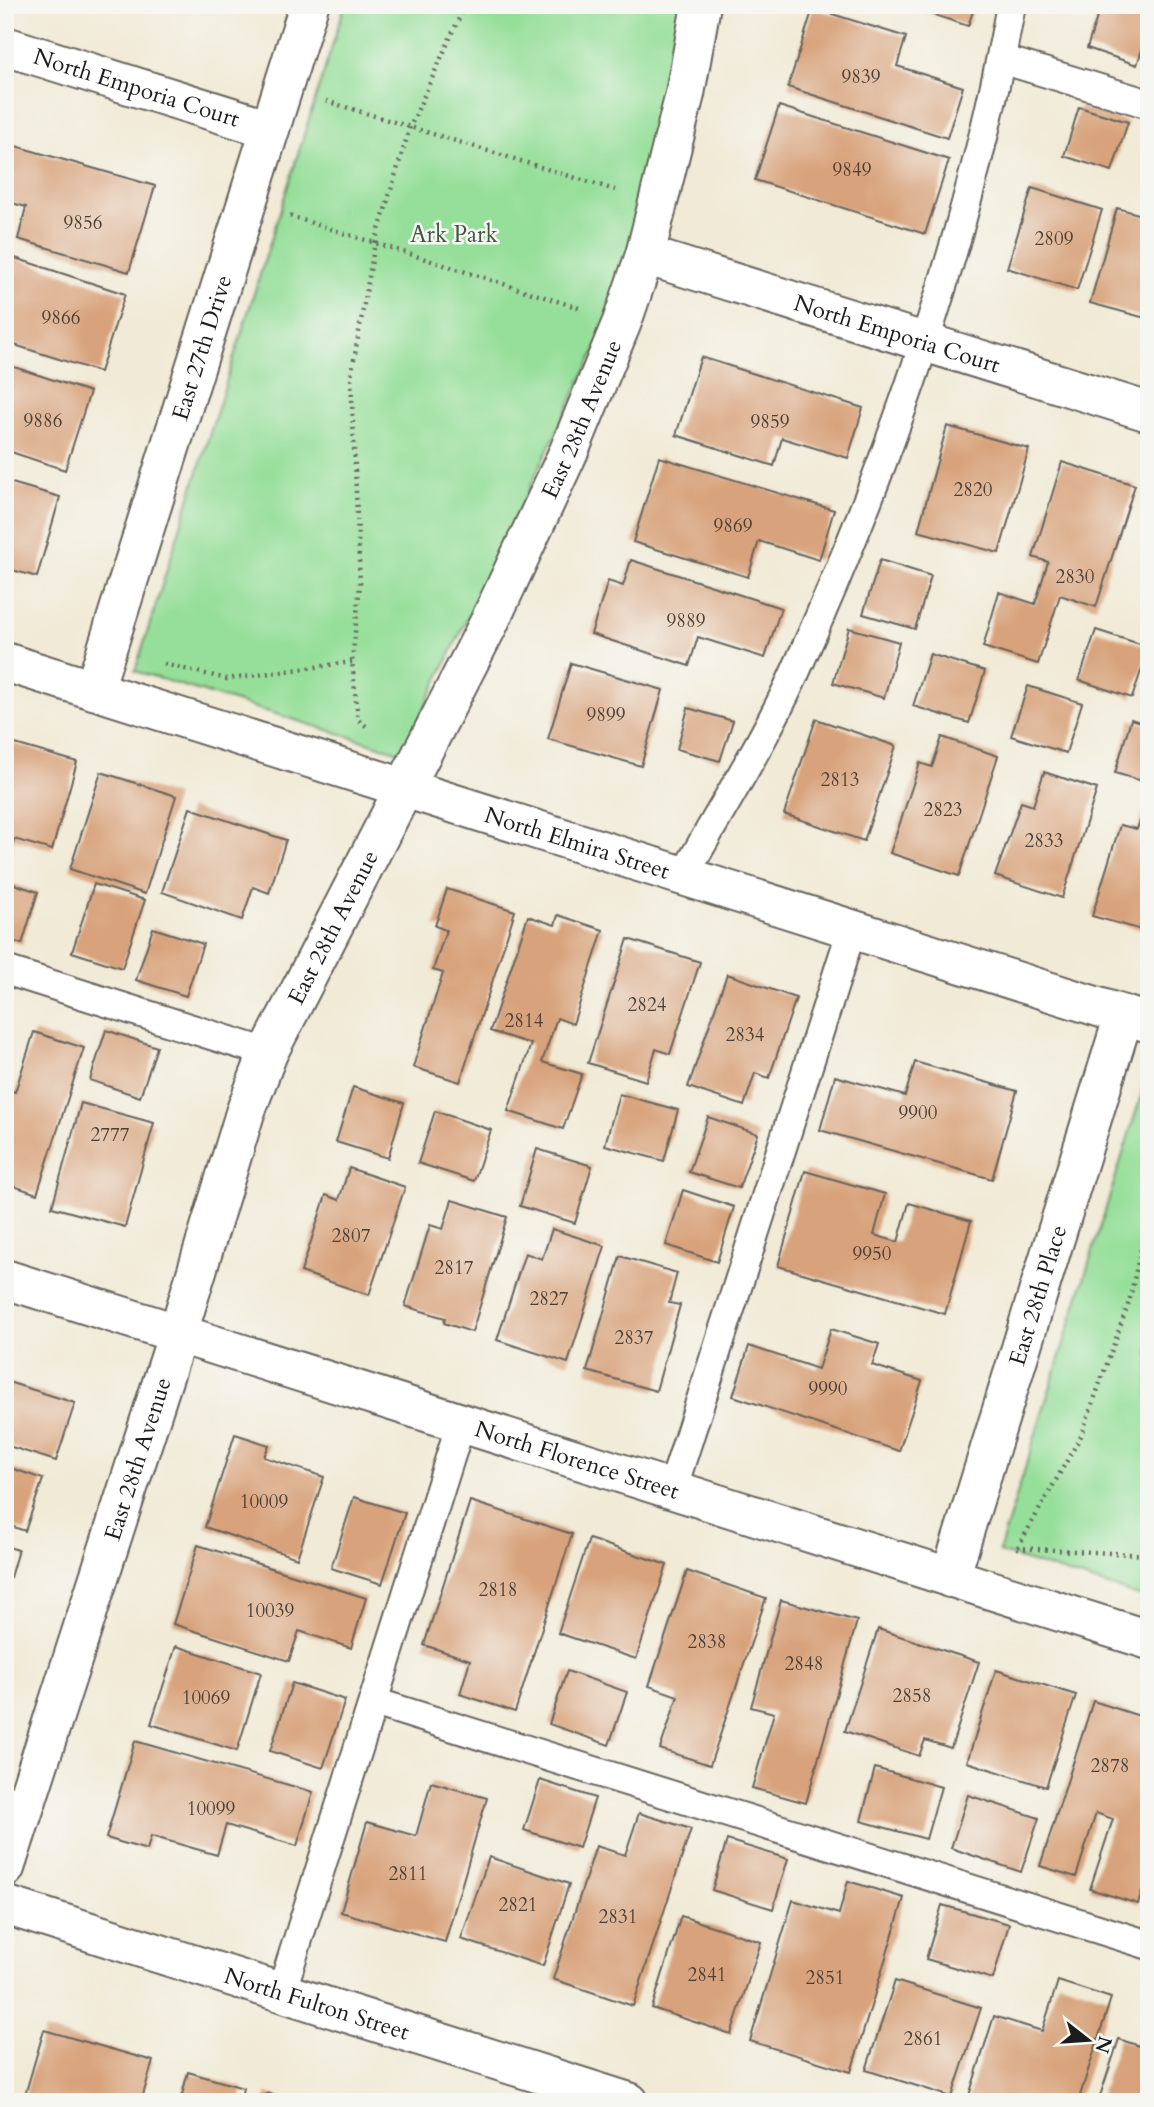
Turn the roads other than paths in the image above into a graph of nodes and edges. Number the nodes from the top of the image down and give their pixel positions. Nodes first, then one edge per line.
1 (309, 5) edge
2 (701, 5) edge
3 (1011, 5) edge
4 (5, 46) edge
5 (1001, 59) junction
6 (1149, 104) edge
7 (270, 129) junction
8 (645, 255) junction
9 (924, 342) junction
10 (1149, 412) edge
11 (5, 662) edge
12 (94, 690) junction
13 (408, 779) junction
14 (684, 876) junction
15 (852, 929) junction
16 (5, 970) edge
17 (1137, 1019) edge
18 (268, 1053) junction
19 (5, 1279) edge
20 (178, 1334) junction
21 (461, 1423) junction
22 (672, 1490) junction
23 (950, 1577) junction
24 (1149, 1640) edge
25 (374, 1702) junction
26 (5, 1868) edge
27 (5, 1905) edge
28 (1149, 1945) edge
29 (282, 1990) junction
30 (629, 2102) edge

1 - 7 street, East 27th Drive
2 - 8 street, East 28th Avenue
3 - 5 lane
4 - 7 street, North Emporia Court
5 - 6 lane
5 - 9 lane
7 - 12 street, East 27th Drive
8 - 9 street, North Emporia Court
8 - 13 street, East 28th Avenue
9 - 10 street, North Emporia Court
9 - 14 lane
11 - 12 street, North Elmira Street
12 - 13 street, North Elmira Street
13 - 14 street, North Elmira Street
13 - 18 street, East 28th Avenue
14 - 15 street, North Elmira Street
15 - 17 street, North Elmira Street
15 - 22 lane
16 - 18 lane
17 - 23 street, East 28th Place
18 - 20 street, East 28th Avenue
19 - 20 street, North Florence Street
20 - 21 street, North Florence Street
20 - 26 street, East 28th Avenue
21 - 22 street, North Florence Street
21 - 25 lane
22 - 23 street, North Florence Street
23 - 24 street, North Florence Street
25 - 28 lane
25 - 29 lane
27 - 29 street, North Fulton Street
29 - 30 street, North Fulton Street

